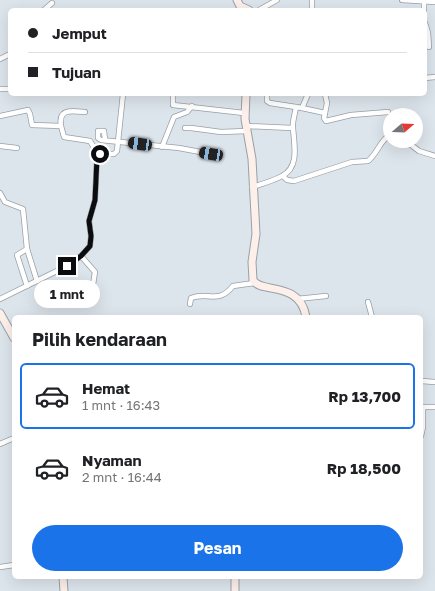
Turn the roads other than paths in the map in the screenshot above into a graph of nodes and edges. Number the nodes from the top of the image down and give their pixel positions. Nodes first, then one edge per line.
1 (277, 0) edge
2 (402, 0) edge
3 (424, 2) junction
4 (435, 2) edge
5 (52, 3) dead end
6 (46, 8) edge
7 (263, 8) edge
8 (424, 8) edge
9 (427, 30) edge
10 (429, 47) dead end
11 (123, 96) edge
12 (173, 96) edge
13 (246, 96) edge
14 (267, 96) edge
15 (307, 96) edge
16 (325, 96) edge
17 (192, 106) junction
18 (296, 107) junction
19 (302, 108) junction
20 (85, 112) dead end
21 (383, 112) edge
22 (244, 113) junction
23 (325, 113) junction
24 (0, 116) edge
25 (61, 126) junction
26 (185, 128) dead end
27 (292, 128) junction
28 (247, 129) junction
29 (105, 140) dead end
30 (118, 141) junction
31 (383, 142) edge
32 (0, 146) edge
33 (162, 147) junction
34 (17, 148) dead end
35 (415, 148) edge
36 (98, 154) junction
37 (211, 154) dead end
38 (435, 156) edge
39 (283, 176) junction
40 (252, 187) junction
41 (0, 193) edge
42 (27, 248) junction
43 (81, 256) junction
44 (36, 281) junction
45 (254, 283) junction
46 (27, 286) junction
47 (92, 291) dead end
48 (326, 296) dead end
49 (0, 299) edge
50 (297, 299) junction
51 (368, 302) dead end
52 (190, 304) dead end
53 (0, 313) edge
54 (305, 315) edge
55 (371, 315) edge
56 (12, 334) edge
57 (423, 381) edge
58 (435, 382) edge
59 (423, 407) edge
60 (435, 407) edge
61 (12, 439) edge
62 (0, 444) edge
63 (12, 565) edge
64 (0, 567) edge
65 (63, 579) edge
66 (235, 579) edge
67 (64, 591) edge
68 (236, 591) edge

1 - 7 street
2 - 3 street
3 - 4 street
3 - 8 street
5 - 6 street
9 - 10 street
11 - 30 street
12 - 17 street
13 - 22 street
14 - 18 street
15 - 19 street
16 - 23 street
17 - 22 street
17 - 33 street
18 - 19 street
18 - 27 street
19 - 23 street
20 - 25 street
21 - 23 street
22 - 28 street
24 - 25 street
25 - 36 street
26 - 28 street
27 - 28 street
27 - 39 street
28 - 40 street
29 - 30 street
30 - 33 street
30 - 36 street
31 - 39 street
32 - 34 street
33 - 37 street
35 - 38 street
36 - 43 street
39 - 40 street
40 - 45 street
41 - 42 street
42 - 44 street
42 - 46 street
43 - 44 street
43 - 47 street
44 - 46 street
45 - 50 street
45 - 52 street
46 - 49 street
48 - 50 street
50 - 54 street
51 - 55 street
53 - 56 street
57 - 58 street
59 - 60 street
61 - 62 street
63 - 64 street
65 - 67 street
66 - 68 street

